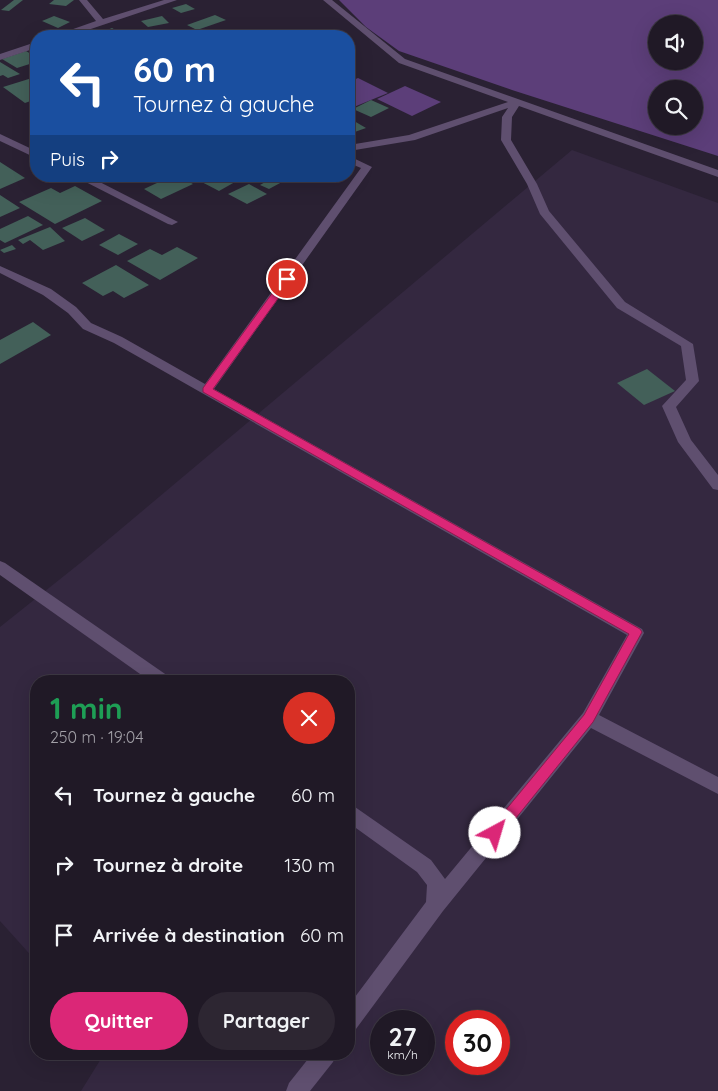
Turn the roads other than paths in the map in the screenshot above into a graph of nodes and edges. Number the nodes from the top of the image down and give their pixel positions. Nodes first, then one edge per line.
1 (83, 0) edge
2 (173, 0) edge
3 (327, 0) edge
4 (101, 22) junction
5 (80, 30) edge
6 (30, 47) edge
7 (0, 57) edge
8 (517, 102) junction
9 (0, 137) edge
10 (355, 147) edge
11 (30, 152) edge
12 (355, 162) edge
13 (718, 174) edge
14 (91, 182) edge
15 (172, 222) dead end
16 (0, 269) edge
17 (207, 390) junction
18 (718, 485) edge
19 (0, 567) edge
20 (153, 675) edge
21 (589, 718) junction
22 (718, 786) edge
23 (355, 817) edge
24 (436, 905) junction
25 (355, 1014) edge
26 (320, 1060) edge
27 (297, 1091) edge

1 - 4 street
2 - 4 street
3 - 8 street
4 - 5 street
6 - 7 street
8 - 10 street
8 - 13 street
8 - 18 street
9 - 11 street
12 - 17 street
14 - 15 street
16 - 17 street
17 - 21 street
19 - 20 street
21 - 22 street
21 - 24 street
23 - 24 street
24 - 25 street
26 - 27 street

